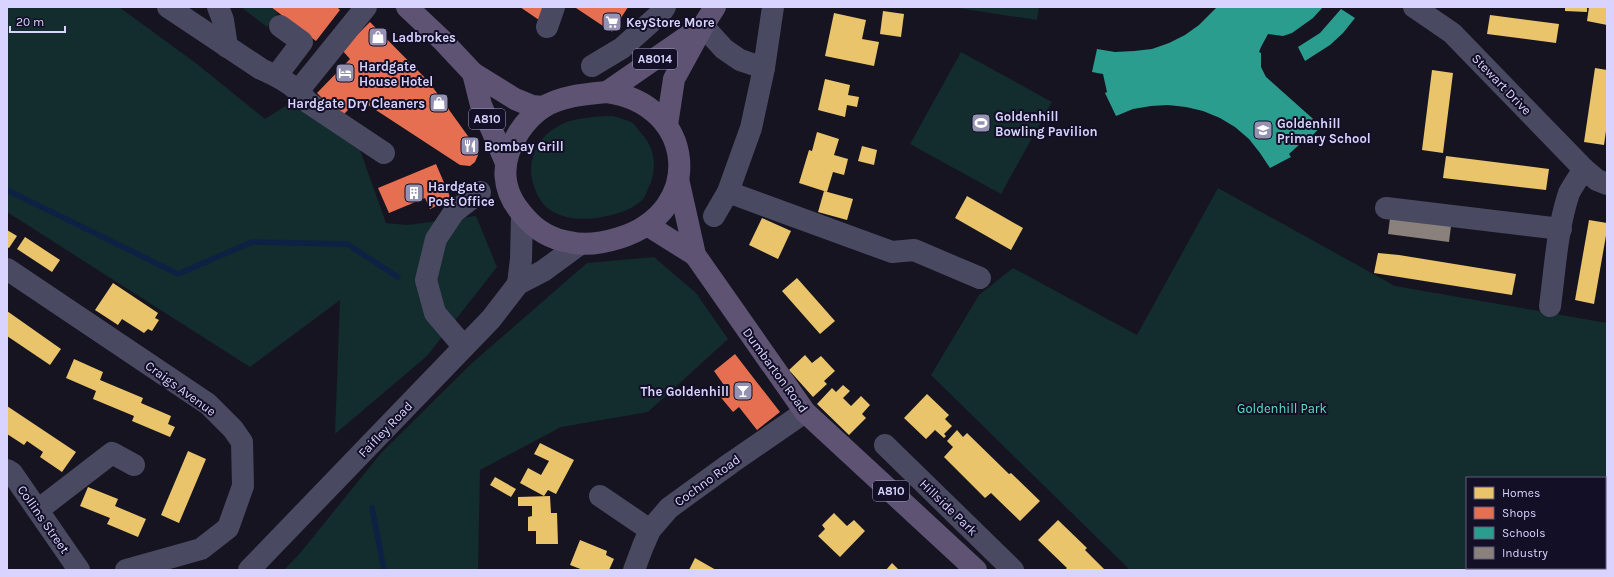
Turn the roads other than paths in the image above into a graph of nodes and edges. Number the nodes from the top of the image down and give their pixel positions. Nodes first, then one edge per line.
1 (168, 7) edge
2 (218, 7) edge
3 (366, 7) edge
4 (407, 7) edge
5 (554, 7) edge
6 (665, 7) edge
7 (715, 7) edge
8 (773, 7) edge
9 (1414, 7) edge
10 (280, 26) dead end
11 (703, 26) junction
12 (547, 27) dead end
13 (227, 47) junction
14 (592, 66) dead end
15 (764, 68) junction
16 (473, 73) junction
17 (277, 75) junction
18 (298, 91) junction
19 (606, 92) junction
20 (543, 107) junction
21 (667, 125) junction
22 (384, 153) dead end
23 (506, 163) junction
24 (1584, 169) junction
25 (678, 179) junction
26 (1607, 184) edge
27 (480, 192) dead end
28 (728, 192) junction
29 (1386, 208) dead end
30 (522, 215) junction
31 (714, 216) dead end
32 (648, 225) junction
33 (1561, 229) junction
34 (580, 244) junction
35 (695, 255) junction
36 (7, 269) edge
37 (980, 278) dead end
38 (518, 284) junction
39 (1550, 306) dead end
40 (464, 347) junction
41 (805, 412) junction
42 (885, 445) dead end
43 (134, 465) dead end
44 (7, 470) edge
45 (600, 496) dead end
46 (38, 510) junction
47 (650, 530) junction
48 (79, 570) edge
49 (126, 570) edge
50 (249, 570) edge
51 (634, 570) edge
52 (976, 570) edge
53 (1013, 570) edge

1 - 13 street
2 - 13 street
3 - 18 street
4 - 16 main road, A810
5 - 12 street
6 - 14 street
7 - 11 main road, A8014
8 - 15 street
9 - 24 street, Stewart Drive
10 - 17 street
11 - 15 street
11 - 19 main road, A8014
11 - 21 main road, A8014
13 - 17 street
15 - 28 street
16 - 20 main road, A810
16 - 23 main road, A810
17 - 18 street
18 - 22 street
19 - 20 main road, A810
19 - 21 main road, A810
20 - 23 main road, A810
21 - 25 main road, A810
23 - 30 main road, A810
24 - 26 street, Stewart Drive
24 - 33 street
25 - 32 main road, A810
25 - 35 main road, A810
27 - 40 street
28 - 31 street
28 - 37 street
29 - 33 street
30 - 34 main road, A810
30 - 38 street
32 - 34 main road, A810
32 - 35 main road, A810
33 - 39 street
34 - 38 street, Faifley Road
35 - 41 main road, Dumbarton Road / A810
36 - 49 street, Craigs Avenue
38 - 40 street, Faifley Road
40 - 50 street, Faifley Road
41 - 47 street, Cochno Road
41 - 52 main road, Dumbarton Road / A810
42 - 53 street, Hillside Park
43 - 46 street
44 - 46 street, Collins Street
45 - 47 street
46 - 48 street, Collins Street
47 - 51 street, Cochno Road

